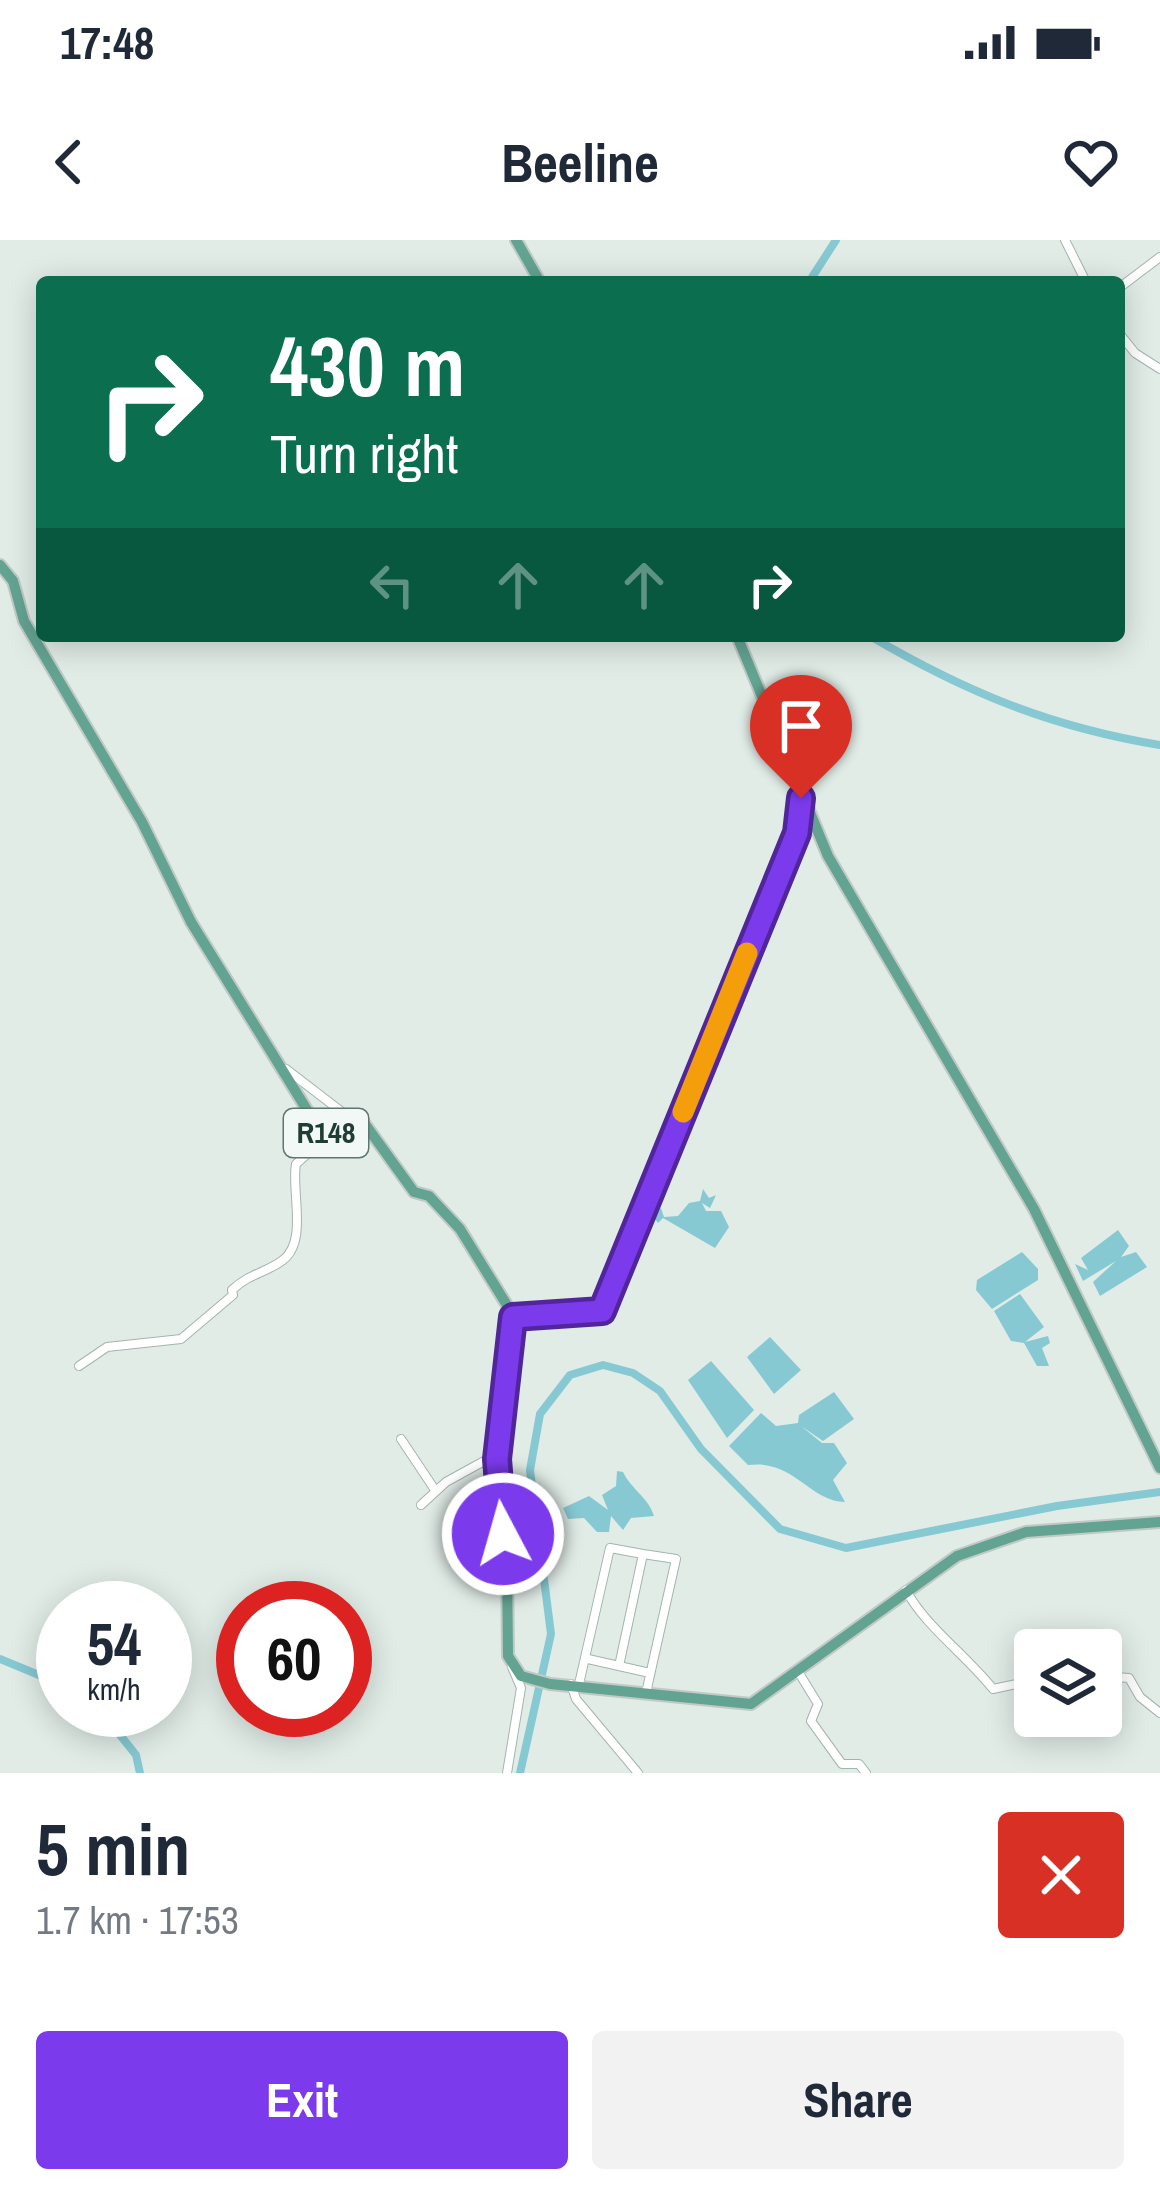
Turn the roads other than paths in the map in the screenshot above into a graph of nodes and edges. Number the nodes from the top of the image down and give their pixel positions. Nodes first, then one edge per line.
1 (517, 240) edge
2 (1065, 240) edge
3 (1160, 257) edge
4 (537, 276) edge
5 (1083, 276) edge
6 (1125, 284) edge
7 (1125, 340) edge
8 (1160, 369) edge
9 (0, 565) edge
10 (36, 641) edge
11 (36, 642) edge
12 (739, 642) edge
13 (801, 798) junction
14 (279, 1064) junction
15 (351, 1119) junction
16 (333, 1131) junction
17 (513, 1317) junction
18 (79, 1366) dead end
19 (401, 1438) dead end
20 (497, 1454) junction
21 (1160, 1468) edge
22 (435, 1490) junction
23 (421, 1505) dead end
24 (1160, 1522) edge
25 (643, 1554) junction
26 (905, 1589) junction
27 (587, 1659) junction
28 (512, 1666) junction
29 (619, 1666) junction
30 (650, 1673) junction
31 (799, 1673) junction
32 (1122, 1678) edge
33 (575, 1684) junction
34 (1014, 1684) edge
35 (646, 1693) junction
36 (1160, 1713) edge
37 (507, 1773) edge
38 (638, 1773) edge
39 (866, 1773) edge

1 - 4 main road
2 - 5 street
3 - 6 street
7 - 8 street
9 - 10 main road, R148
11 - 14 main road, R148
12 - 13 main road
13 - 17 main road
13 - 21 main road
14 - 15 street
14 - 16 main road, R148
15 - 16 main road, R148
15 - 17 main road, R148
16 - 18 street
17 - 20 main road
19 - 22 street
20 - 22 street
20 - 28 main road
22 - 23 street
24 - 26 main road
25 - 27 street
25 - 29 street
25 - 30 street
26 - 31 main road
26 - 34 street
27 - 29 street
27 - 33 street
28 - 33 main road
28 - 37 street
29 - 30 street
30 - 35 street
31 - 35 main road
31 - 39 street
32 - 36 street
33 - 35 main road
33 - 38 street

